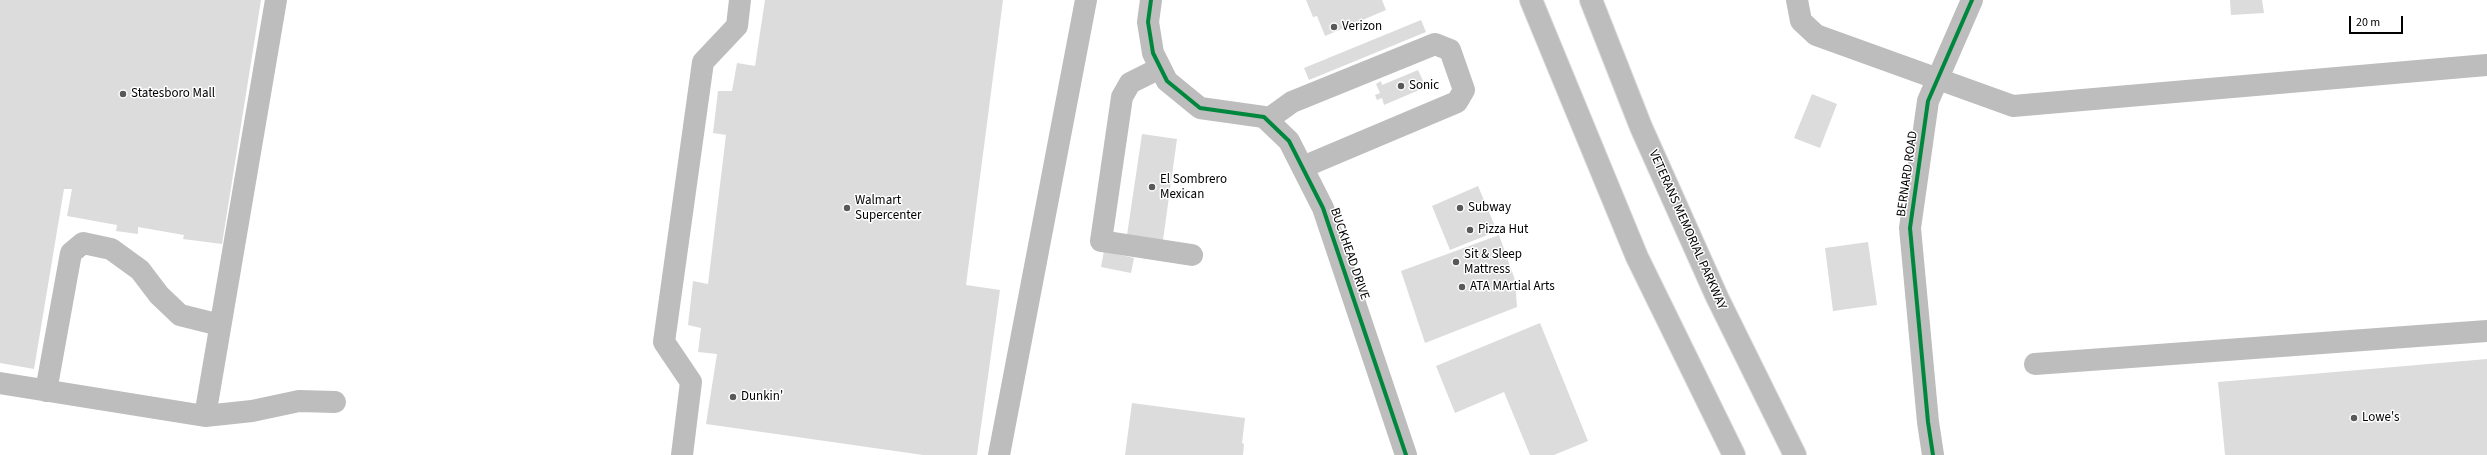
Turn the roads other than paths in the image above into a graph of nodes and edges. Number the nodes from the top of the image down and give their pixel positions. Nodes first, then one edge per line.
1 (276, 0) edge
2 (740, 0) edge
3 (1086, 0) edge
4 (1151, 0) edge
5 (1531, 0) edge
6 (1591, 0) edge
7 (1607, 0) edge
8 (1797, 0) edge
9 (1972, 0) edge
10 (2487, 65) edge
11 (1160, 68) junction
12 (1938, 79) junction
13 (1267, 120) junction
14 (1641, 126) junction
15 (1303, 167) junction
16 (1192, 255) dead end
17 (220, 325) junction
18 (2487, 331) edge
19 (2035, 364) dead end
20 (0, 383) edge
21 (46, 391) junction
22 (336, 402) dead end
23 (205, 416) junction
24 (682, 455) edge
25 (998, 455) edge
26 (1406, 455) edge
27 (1734, 455) edge
28 (1795, 455) edge
29 (1933, 455) edge

1 - 17 main road
2 - 24 main road
3 - 25 main road
4 - 11 main road, BUCKHEAD DRIVE
5 - 27 main road
6 - 14 main road, VETERANS MEMORIAL PARKWAY
7 - 14 main road
8 - 12 main road
9 - 12 main road, BERNARD ROAD
10 - 12 main road
11 - 13 main road, BUCKHEAD DRIVE
11 - 16 main road
12 - 29 main road, BERNARD ROAD
13 - 15 main road, BUCKHEAD DRIVE
13 - 15 main road
14 - 28 main road, VETERANS MEMORIAL PARKWAY
15 - 26 main road, BUCKHEAD DRIVE
17 - 21 main road
17 - 23 main road
18 - 19 main road
20 - 21 main road
21 - 23 main road
22 - 23 main road

